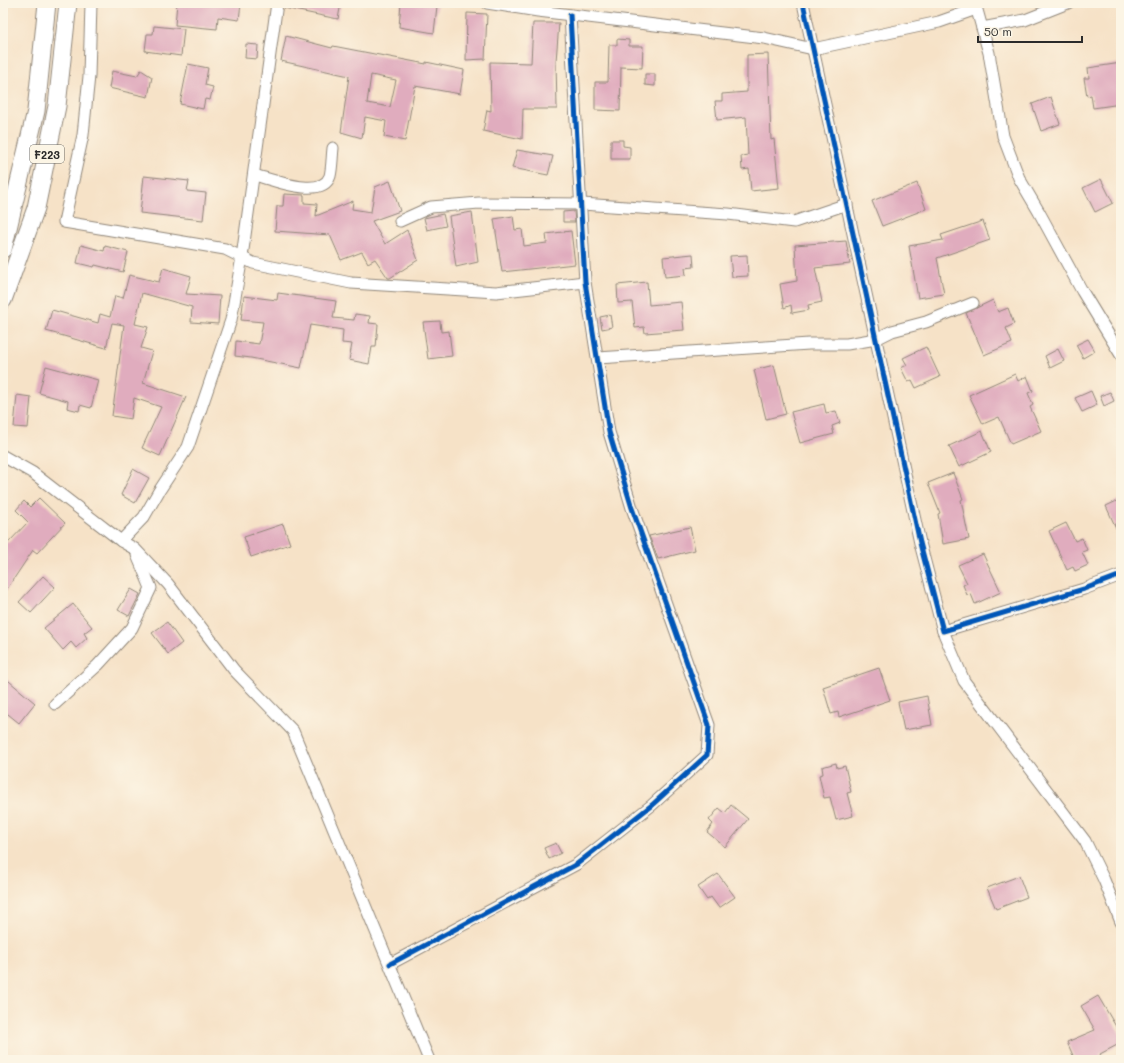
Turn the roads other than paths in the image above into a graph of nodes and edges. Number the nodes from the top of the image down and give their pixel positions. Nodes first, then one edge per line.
1 (47, 3) edge
2 (68, 3) edge
3 (90, 3) edge
4 (277, 3) edge
5 (487, 3) edge
6 (803, 3) edge
7 (1068, 3) edge
8 (976, 6) edge
9 (538, 7) edge
10 (570, 15) junction
11 (982, 28) junction
12 (813, 49) junction
13 (333, 148) dead end
14 (254, 175) junction
15 (582, 204) junction
16 (847, 204) junction
17 (400, 221) dead end
18 (3, 248) edge
19 (242, 257) junction
20 (585, 282) junction
21 (3, 300) edge
22 (973, 303) dead end
23 (876, 339) junction
24 (1118, 342) edge
25 (1121, 355) edge
26 (598, 358) junction
27 (3, 456) edge
28 (121, 541) junction
29 (134, 549) junction
30 (1121, 575) edge
31 (943, 631) junction
32 (55, 704) dead end
33 (1121, 922) edge
34 (390, 964) junction
35 (429, 1060) edge

1 - 18 main road, F223
2 - 21 main road, F223
3 - 19 street
4 - 14 street
5 - 9 street
6 - 12 street
7 - 11 street
8 - 11 street
8 - 12 street
9 - 10 street
10 - 12 street
10 - 15 street
11 - 24 street
12 - 16 street
13 - 14 street
14 - 19 street
15 - 16 street
15 - 17 street
15 - 20 street
16 - 23 street
19 - 20 street
19 - 28 street
20 - 26 street
22 - 23 street
23 - 26 street
23 - 31 street
24 - 25 street
26 - 34 street
27 - 28 street
28 - 29 street
29 - 32 street
29 - 34 street
30 - 31 street
31 - 33 street
34 - 35 street

